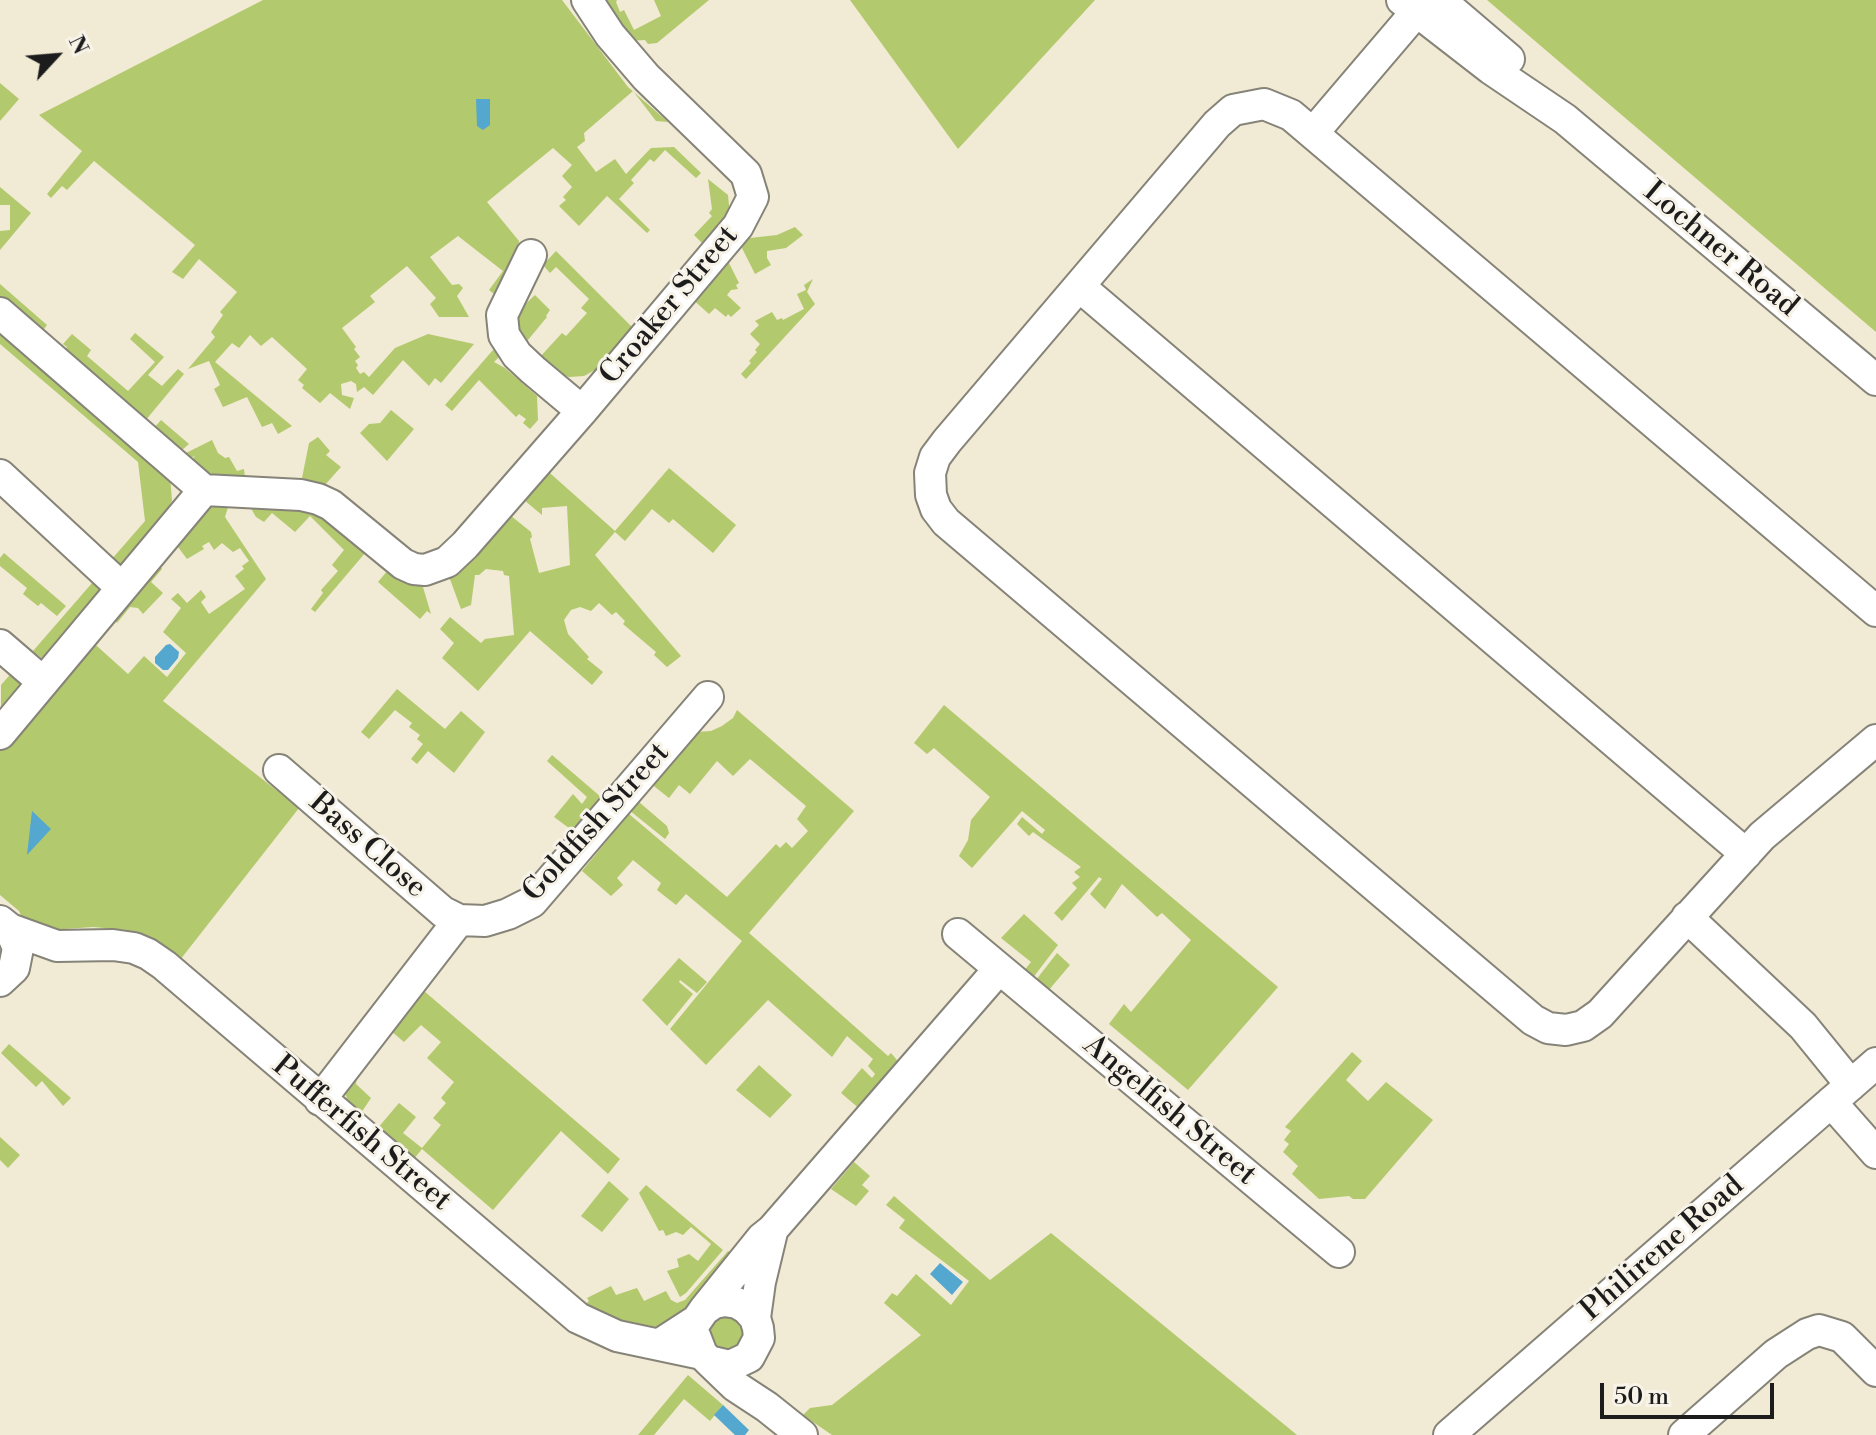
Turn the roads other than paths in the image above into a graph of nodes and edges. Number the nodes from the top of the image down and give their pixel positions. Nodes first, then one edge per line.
1 (587, 0) edge
2 (1420, 4) edge
3 (1313, 133) junction
4 (531, 255) dead end
5 (1079, 286) junction
6 (0, 313) edge
7 (1876, 380) edge
8 (582, 411) junction
9 (0, 475) edge
10 (204, 490) junction
11 (122, 588) junction
12 (1876, 611) edge
13 (0, 645) edge
14 (43, 682) junction
15 (708, 697) dead end
16 (0, 734) edge
17 (1876, 740) edge
18 (279, 770) dead end
19 (1746, 854) junction
20 (1687, 917) junction
21 (459, 920) junction
22 (5, 925) edge
23 (958, 934) dead end
24 (57, 946) junction
25 (999, 969) junction
26 (5, 980) edge
27 (1860, 1081) edge
28 (320, 1100) junction
29 (1876, 1153) edge
30 (772, 1230) junction
31 (1339, 1252) dead end
32 (701, 1315) junction
33 (755, 1318) junction
34 (660, 1344) junction
35 (755, 1348) junction
36 (706, 1357) junction
37 (1876, 1371) edge
38 (767, 1407) junction
39 (802, 1435) edge
40 (1449, 1435) edge
41 (1684, 1435) edge

1 - 8 street, Croaker Street
2 - 3 street
2 - 7 street, Lochner Road
3 - 5 street
3 - 12 street
4 - 8 street
5 - 19 street
5 - 20 street
6 - 10 street
8 - 10 street, Croaker Street
9 - 11 street
10 - 11 street
11 - 14 street
13 - 14 street
14 - 16 street
15 - 21 street, Goldfish Street
17 - 19 street
18 - 21 street, Bass Close
19 - 20 street
20 - 27 street
21 - 28 street
22 - 24 street, Pufferfish Street
22 - 26 street, Pufferfish Street
23 - 25 street, Angelfish Street
24 - 26 street, Pufferfish Street
24 - 28 street, Pufferfish Street
25 - 30 street
25 - 31 street, Angelfish Street
27 - 29 street
27 - 40 street, Philirene Road
28 - 34 street, Pufferfish Street
30 - 32 street
30 - 33 street
32 - 33 street
32 - 34 street
32 - 36 street
33 - 35 street
34 - 36 street, Pufferfish Street
35 - 36 street, Pufferfish Street
35 - 38 street
36 - 38 street, Pufferfish Street
37 - 41 street
38 - 39 street, Pufferfish Street

